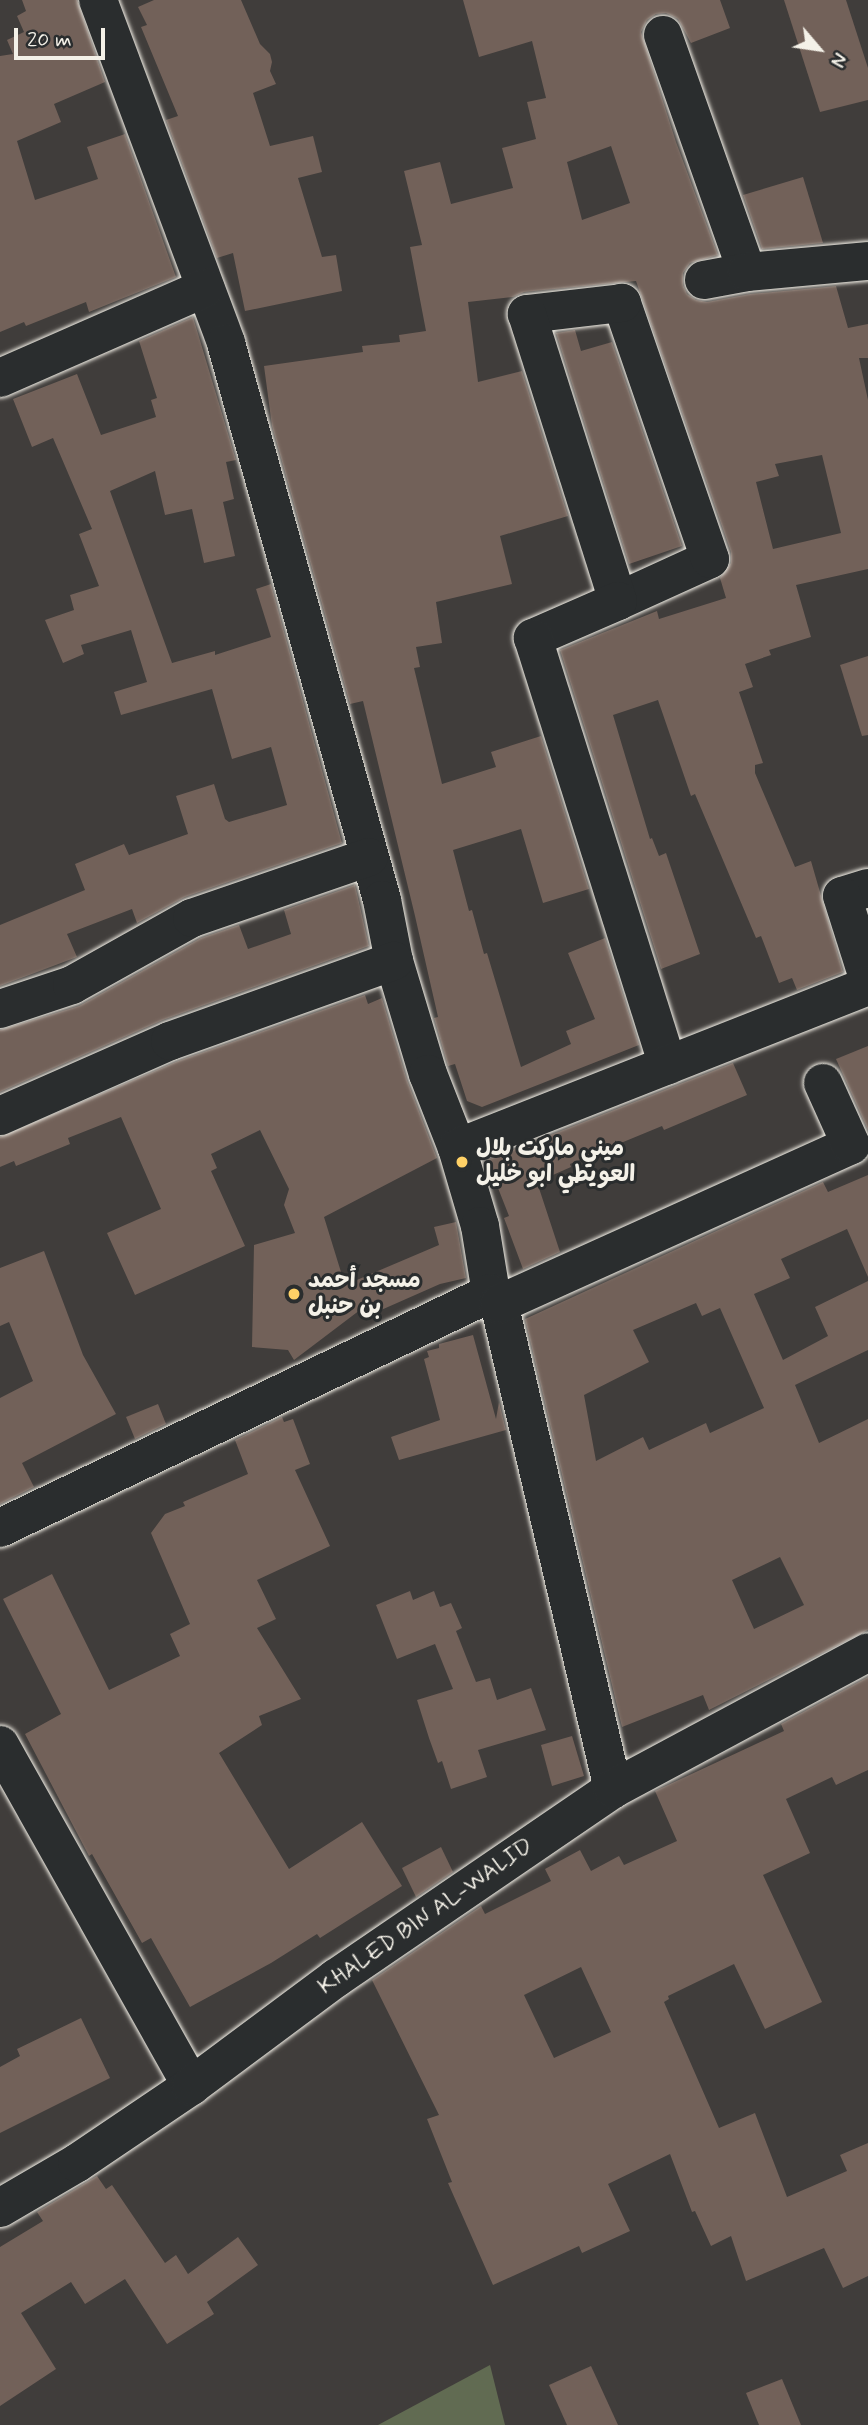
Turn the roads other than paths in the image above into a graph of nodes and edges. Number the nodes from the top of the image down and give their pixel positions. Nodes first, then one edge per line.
1 (98, 0) edge
2 (663, 35) dead end
3 (868, 261) edge
4 (747, 271) junction
5 (704, 280) dead end
6 (205, 288) junction
7 (0, 378) edge
8 (618, 601) junction
9 (369, 857) junction
10 (868, 888) edge
11 (394, 961) junction
12 (868, 978) edge
13 (868, 986) edge
14 (0, 1009) edge
15 (668, 1065) junction
16 (823, 1083) dead end
17 (0, 1116) edge
18 (457, 1148) junction
19 (495, 1298) junction
20 (0, 1528) edge
21 (868, 1652) edge
22 (0, 1745) edge
23 (613, 1789) junction
24 (191, 2086) junction
25 (0, 2208) edge

1 - 6 street
2 - 4 street
3 - 4 street
4 - 5 street
6 - 7 street
6 - 9 street
8 - 8 street
8 - 15 street
9 - 11 street
9 - 14 street
10 - 12 street
11 - 17 street
11 - 18 street
13 - 15 street
15 - 18 street
16 - 19 street
18 - 19 street
19 - 20 street
19 - 23 street
21 - 23 street, KHALED BIN AL-WALID
22 - 24 street
23 - 24 street, KHALED BIN AL-WALID
24 - 25 street, KHALED BIN AL-WALID

